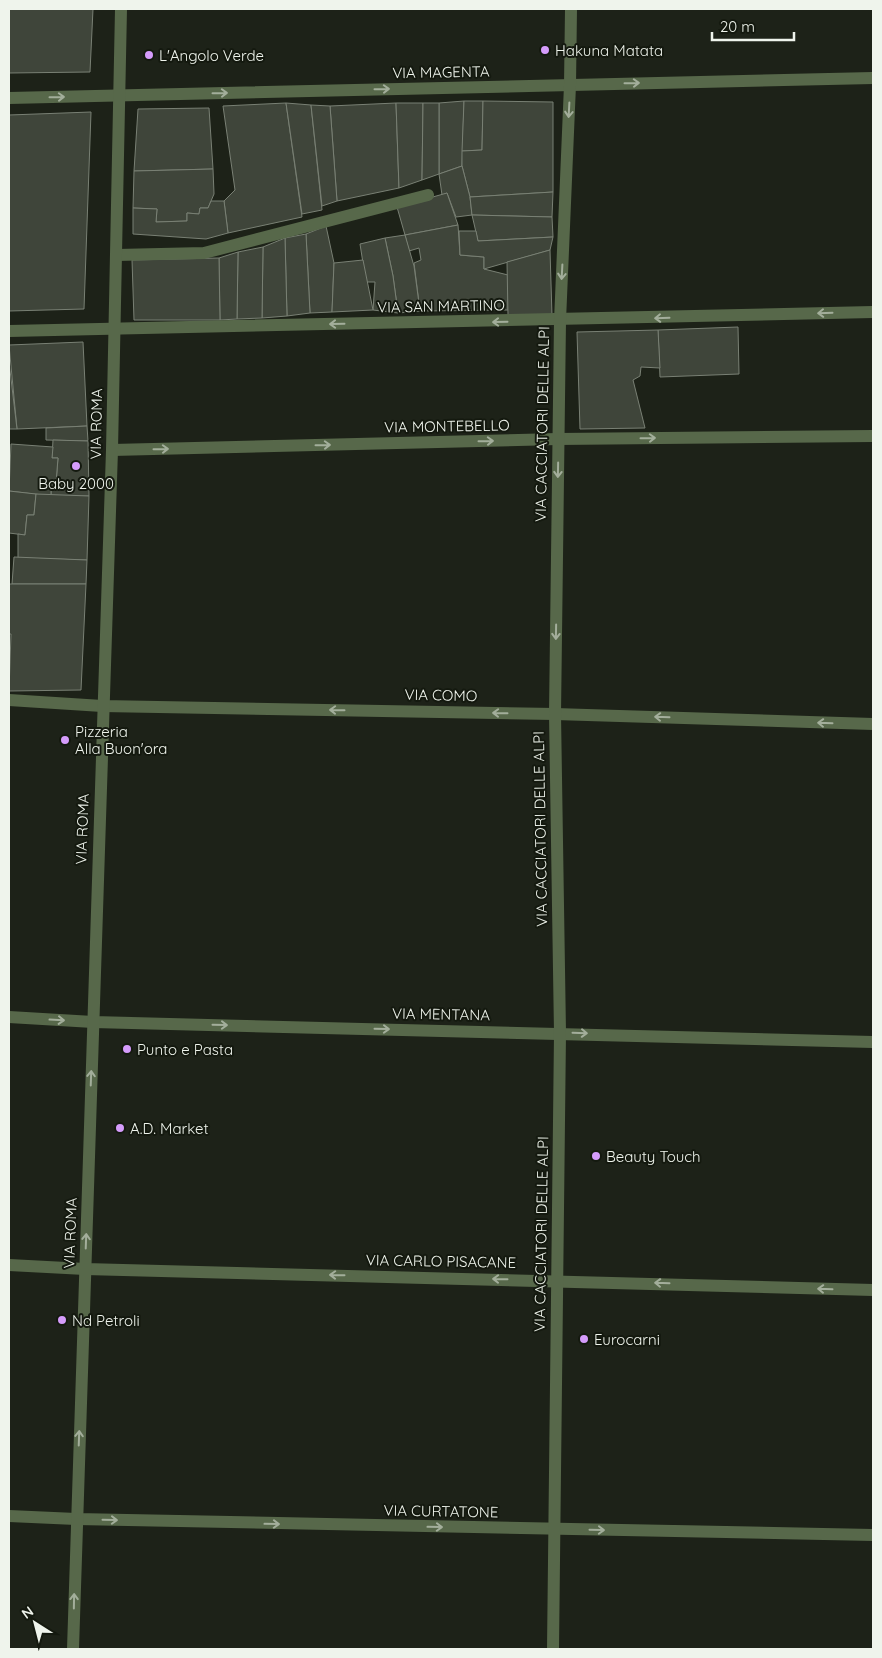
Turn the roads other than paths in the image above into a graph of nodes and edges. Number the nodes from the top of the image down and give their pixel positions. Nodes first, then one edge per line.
1 (120, 9) edge
2 (570, 9) edge
3 (873, 78) edge
4 (570, 85) junction
5 (119, 96) junction
6 (9, 98) edge
7 (428, 195) dead end
8 (117, 255) junction
9 (873, 312) edge
10 (560, 321) junction
11 (114, 328) junction
12 (9, 331) edge
13 (873, 436) edge
14 (558, 439) junction
15 (112, 450) junction
16 (9, 700) edge
17 (102, 706) junction
18 (555, 714) junction
19 (873, 724) edge
20 (9, 1017) edge
21 (93, 1022) junction
22 (560, 1033) junction
23 (873, 1042) edge
24 (9, 1265) edge
25 (85, 1269) junction
26 (556, 1280) junction
27 (873, 1290) edge
28 (9, 1516) edge
29 (76, 1519) junction
30 (554, 1530) junction
31 (873, 1535) edge
32 (73, 1649) edge
33 (553, 1649) edge

1 - 5 street, VIA ROMA
2 - 4 street, VIA CACCIATORI DELLE ALPI
4 -> 3 street, VIA MAGENTA
5 -> 4 street, VIA MAGENTA
4 -> 10 street, VIA CACCIATORI DELLE ALPI
6 -> 5 street, VIA MAGENTA
5 - 8 street, VIA ROMA
7 - 8 street
8 - 11 street, VIA ROMA
9 -> 10 street, VIA SAN MARTINO
10 -> 11 street, VIA SAN MARTINO
10 - 14 street, VIA CACCIATORI DELLE ALPI
11 - 12 street, VIA SAN MARTINO
11 - 15 street, VIA ROMA
14 -> 13 street, VIA MONTEBELLO
15 -> 14 street, VIA MONTEBELLO
14 -> 18 street, VIA CACCIATORI DELLE ALPI
15 - 17 street, VIA ROMA
16 - 17 street, VIA COMO
18 -> 17 street, VIA COMO
17 - 21 street, VIA ROMA
19 -> 18 street, VIA COMO
18 - 22 street, VIA CACCIATORI DELLE ALPI
20 -> 21 street, VIA MENTANA
21 -> 22 street, VIA MENTANA
25 -> 21 street, VIA ROMA
22 -> 23 street, VIA MENTANA
22 - 26 street, VIA CACCIATORI DELLE ALPI
24 - 25 street, VIA CARLO PISACANE
26 -> 25 street, VIA CARLO PISACANE
29 -> 25 street, VIA ROMA
27 -> 26 street, VIA CARLO PISACANE
26 - 30 street, VIA CACCIATORI DELLE ALPI
28 - 29 street, VIA CURTATONE
29 -> 30 street, VIA CURTATONE
32 -> 29 street, VIA ROMA
30 -> 31 street, VIA CURTATONE
30 - 33 street, VIA CACCIATORI DELLE ALPI

